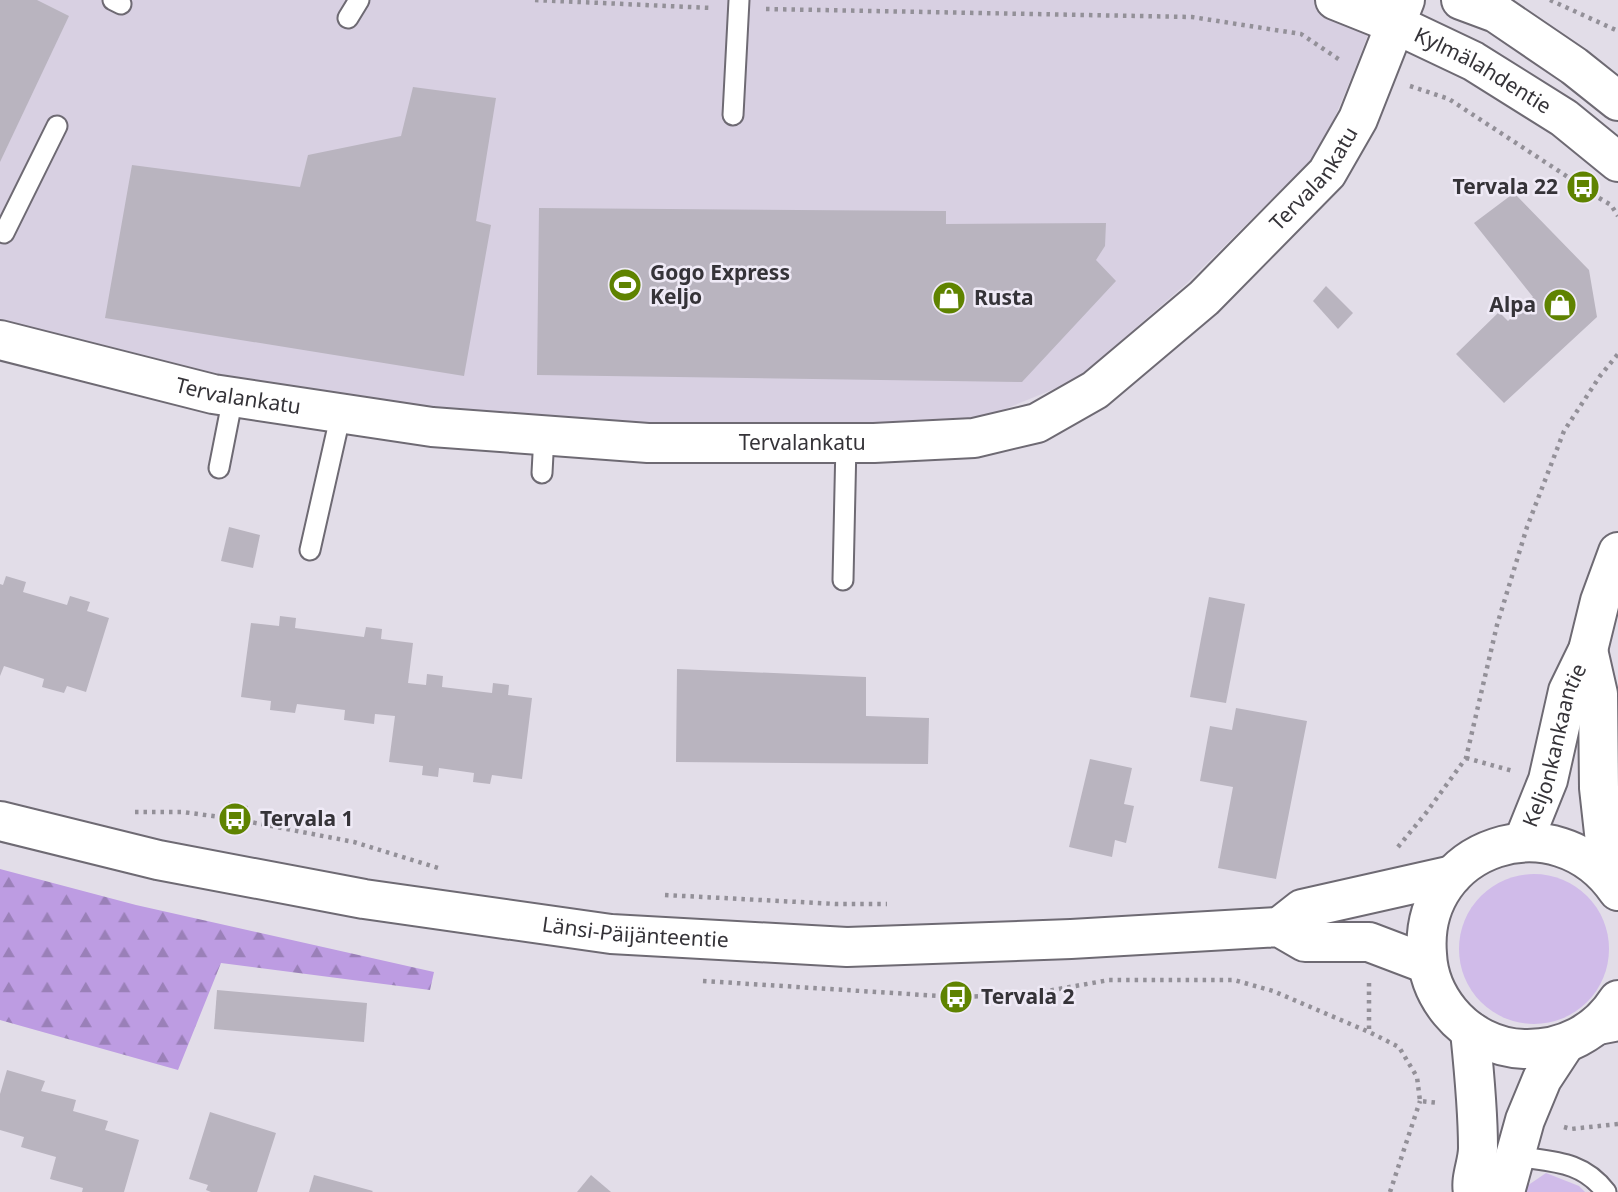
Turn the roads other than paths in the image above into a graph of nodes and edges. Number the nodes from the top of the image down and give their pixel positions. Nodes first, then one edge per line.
1 (359, 0) edge
2 (1335, 0) edge
3 (1461, 0) edge
4 (739, 4) edge
5 (1400, 12) edge
6 (348, 18) dead end
7 (1618, 101) edge
8 (733, 115) dead end
9 (57, 126) dead end
10 (1618, 162) edge
11 (4, 233) dead end
12 (0, 340) edge
13 (233, 397) junction
14 (341, 413) junction
15 (544, 435) junction
16 (846, 443) junction
17 (219, 468) dead end
18 (542, 472) dead end
19 (310, 550) dead end
20 (1618, 552) edge
21 (843, 580) dead end
22 (1588, 650) junction
23 (0, 821) edge
24 (1522, 842) junction
25 (1453, 875) junction
26 (1613, 884) edge
27 (1279, 927) junction
28 (1427, 964) junction
29 (1611, 1015) edge
30 (1470, 1031) junction
31 (1566, 1044) junction
32 (1510, 1174) edge
33 (1473, 1192) edge
34 (1606, 1192) edge

1 - 6 lane
2 - 5 main road, Kylmälahdentie
3 - 7 main road
4 - 8 lane
5 - 10 main road, Kylmälahdentie
5 - 16 main road, Tervalankatu
9 - 11 lane
12 - 13 main road, Tervalankatu
13 - 14 main road, Tervalankatu
13 - 17 lane
14 - 15 main road, Tervalankatu
14 - 19 lane
15 - 16 main road, Tervalankatu
15 - 18 lane
16 - 21 lane
20 - 22 main road, Keljonkankaantie
22 - 24 main road, Keljonkankaantie
22 - 26 main road, Keljonkankaantie
23 - 27 main road, Länsi-Päijänteentie
24 - 25 main road
24 - 26 main road
25 - 27 main road
25 - 28 main road
27 - 28 main road, Länsi-Päijänteentie
28 - 30 main road
29 - 31 main road
30 - 31 main road
30 - 33 main road
31 - 32 main road
32 - 34 lane

